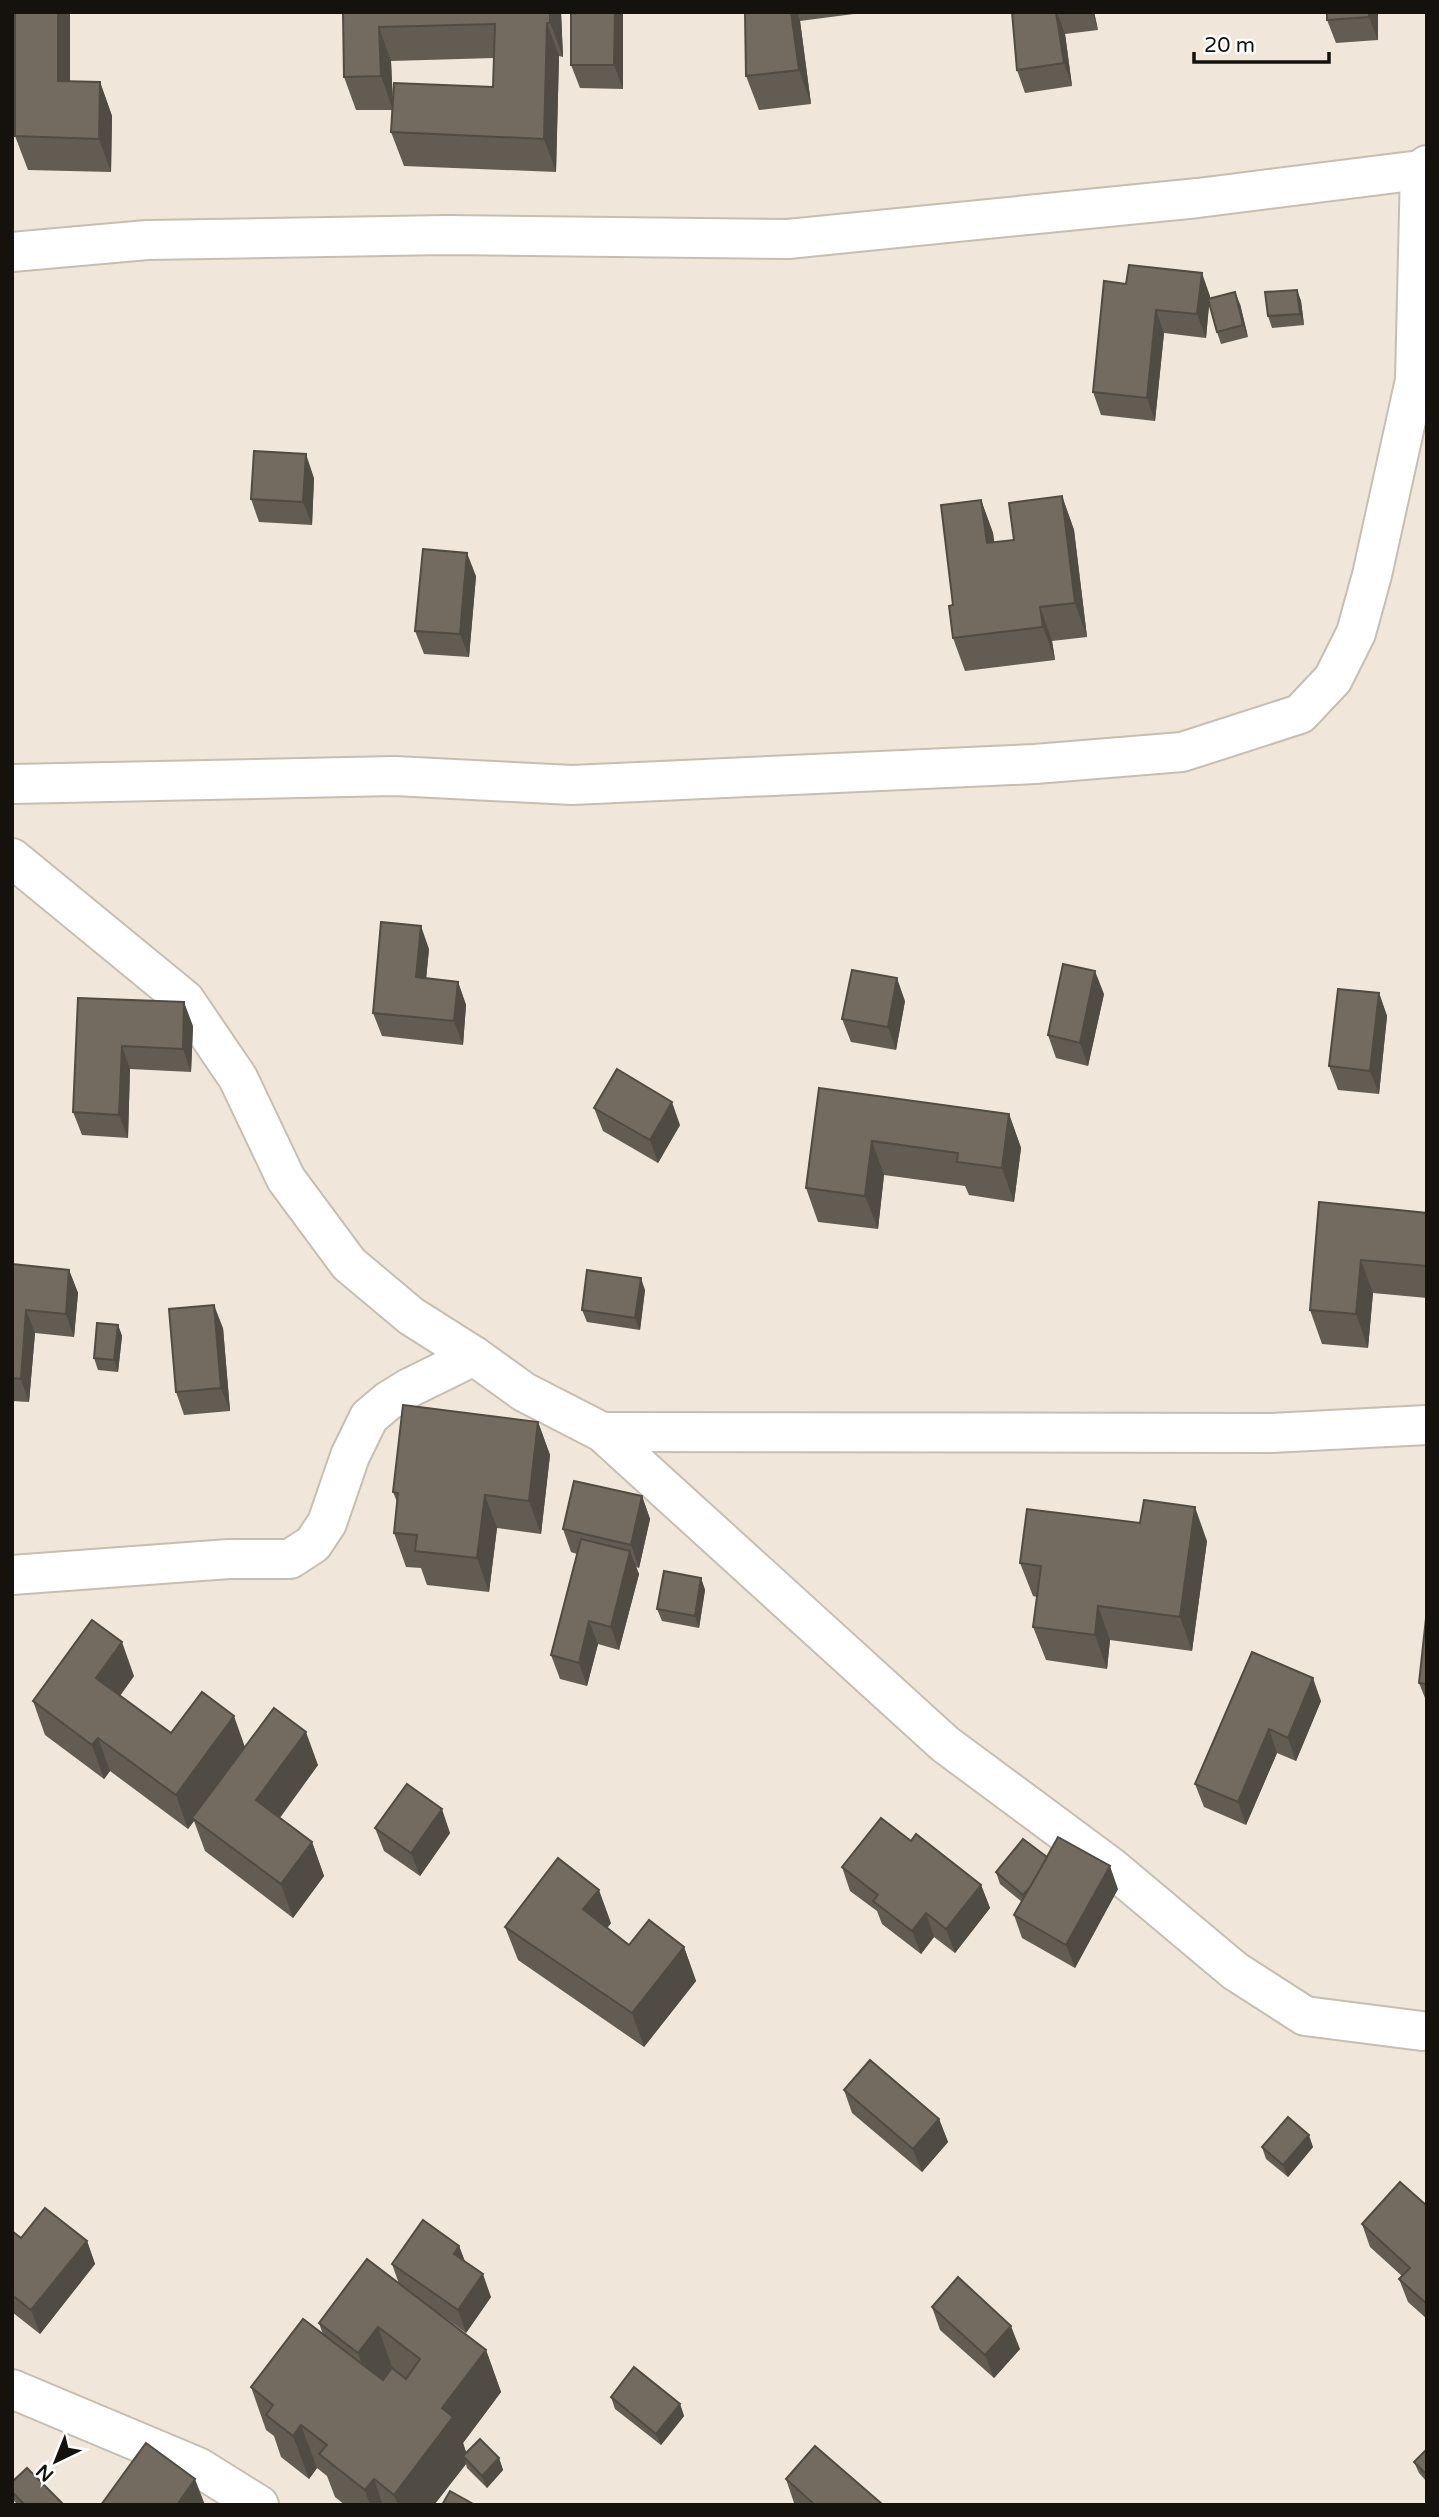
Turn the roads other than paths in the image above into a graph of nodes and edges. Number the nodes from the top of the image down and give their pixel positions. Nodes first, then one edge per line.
1 (1424, 168) edge
2 (12, 252) edge
3 (12, 784) edge
4 (12, 858) edge
5 (474, 1356) junction
6 (1427, 1425) edge
7 (602, 1432) junction
8 (12, 1575) edge
9 (1425, 2026) edge
10 (12, 2389) edge
11 (259, 2505) edge

1 - 2 street
1 - 3 street
4 - 5 street
5 - 7 street
5 - 8 street
6 - 7 street
7 - 9 street
10 - 11 street

